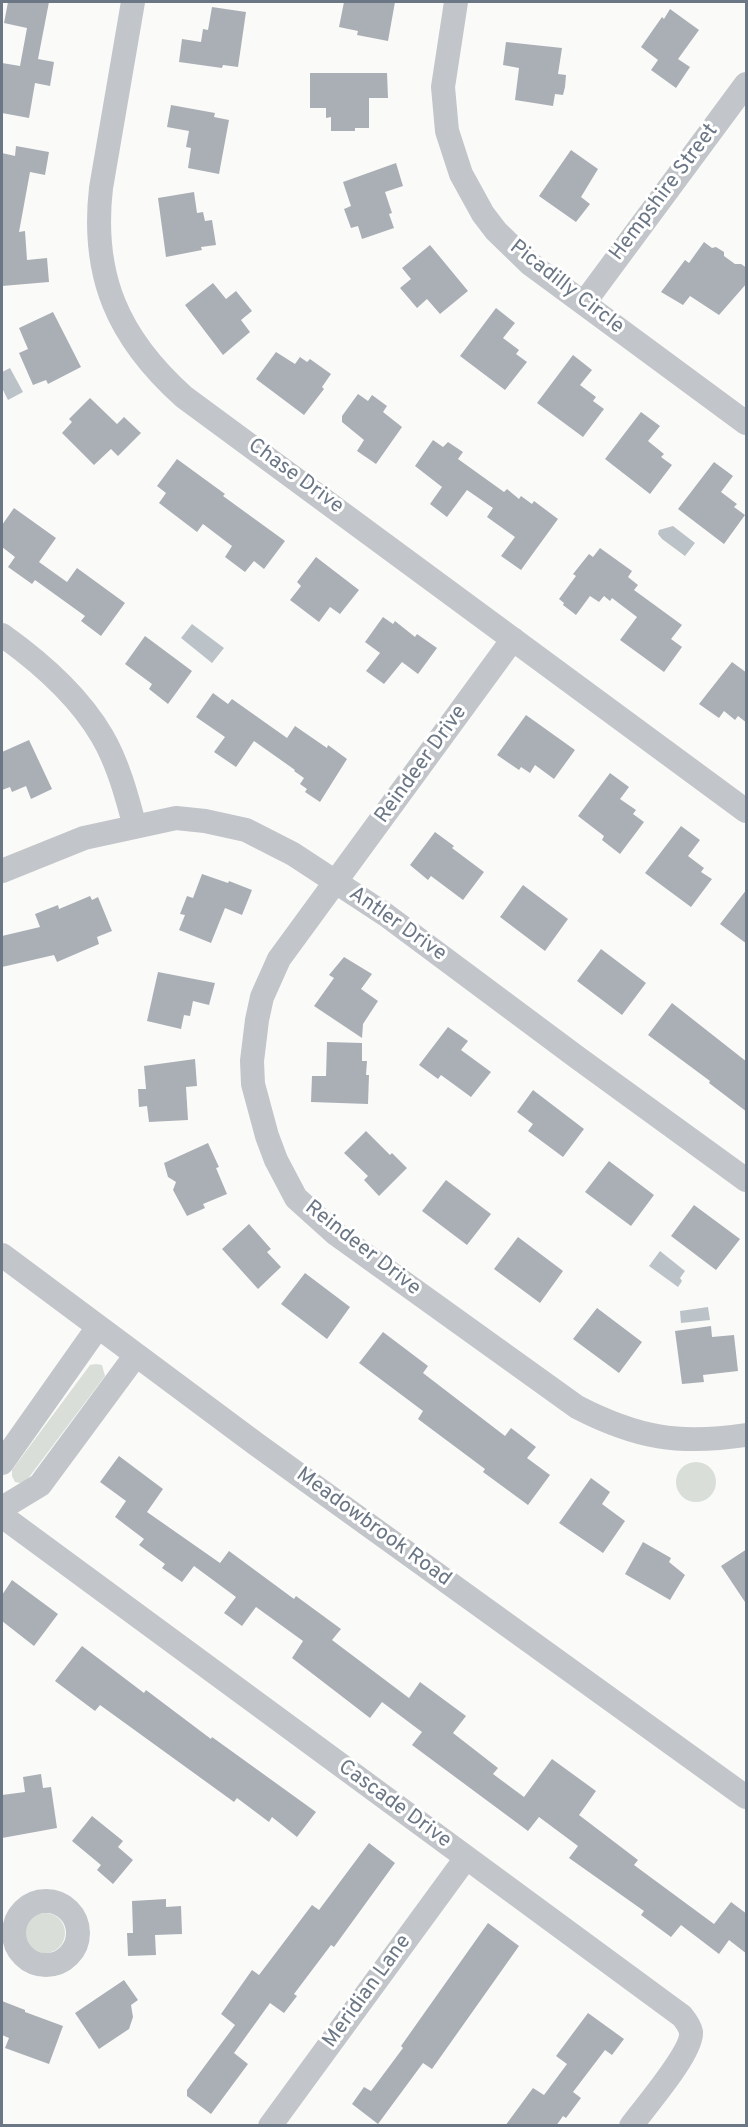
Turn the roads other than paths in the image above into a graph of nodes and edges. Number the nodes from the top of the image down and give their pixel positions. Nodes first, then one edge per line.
1 (133, 2) edge
2 (456, 2) edge
3 (747, 84) edge
4 (584, 303) junction
5 (747, 423) edge
6 (2, 635) edge
7 (513, 639) junction
8 (747, 811) edge
9 (135, 827) junction
10 (2, 871) edge
11 (336, 883) junction
12 (747, 1180) edge
13 (2, 1255) edge
14 (98, 1327) junction
15 (136, 1355) junction
16 (747, 1435) edge
17 (2, 1462) edge
18 (2, 1508) edge
19 (2, 1516) edge
20 (747, 1797) edge
21 (466, 1858) junction
22 (270, 2126) edge
23 (631, 2126) edge

1 - 7 street, Chase Drive
2 - 4 street, Picadilly Circle
3 - 4 street, Hempshire Street
4 - 5 street, Picadilly Circle
6 - 9 street
7 - 8 street, Chase Drive
7 - 11 street, Reindeer Drive
9 - 10 street, Antler Drive
9 - 11 street, Antler Drive
11 - 12 street, Antler Drive
11 - 16 street, Reindeer Drive
13 - 14 street, Meadowbrook Road
14 - 15 street, Meadowbrook Road
14 - 17 street
15 - 18 street
15 - 20 street, Meadowbrook Road
19 - 21 street, Cascade Drive
21 - 22 street, Meridian Lane
21 - 23 street, Cascade Drive

